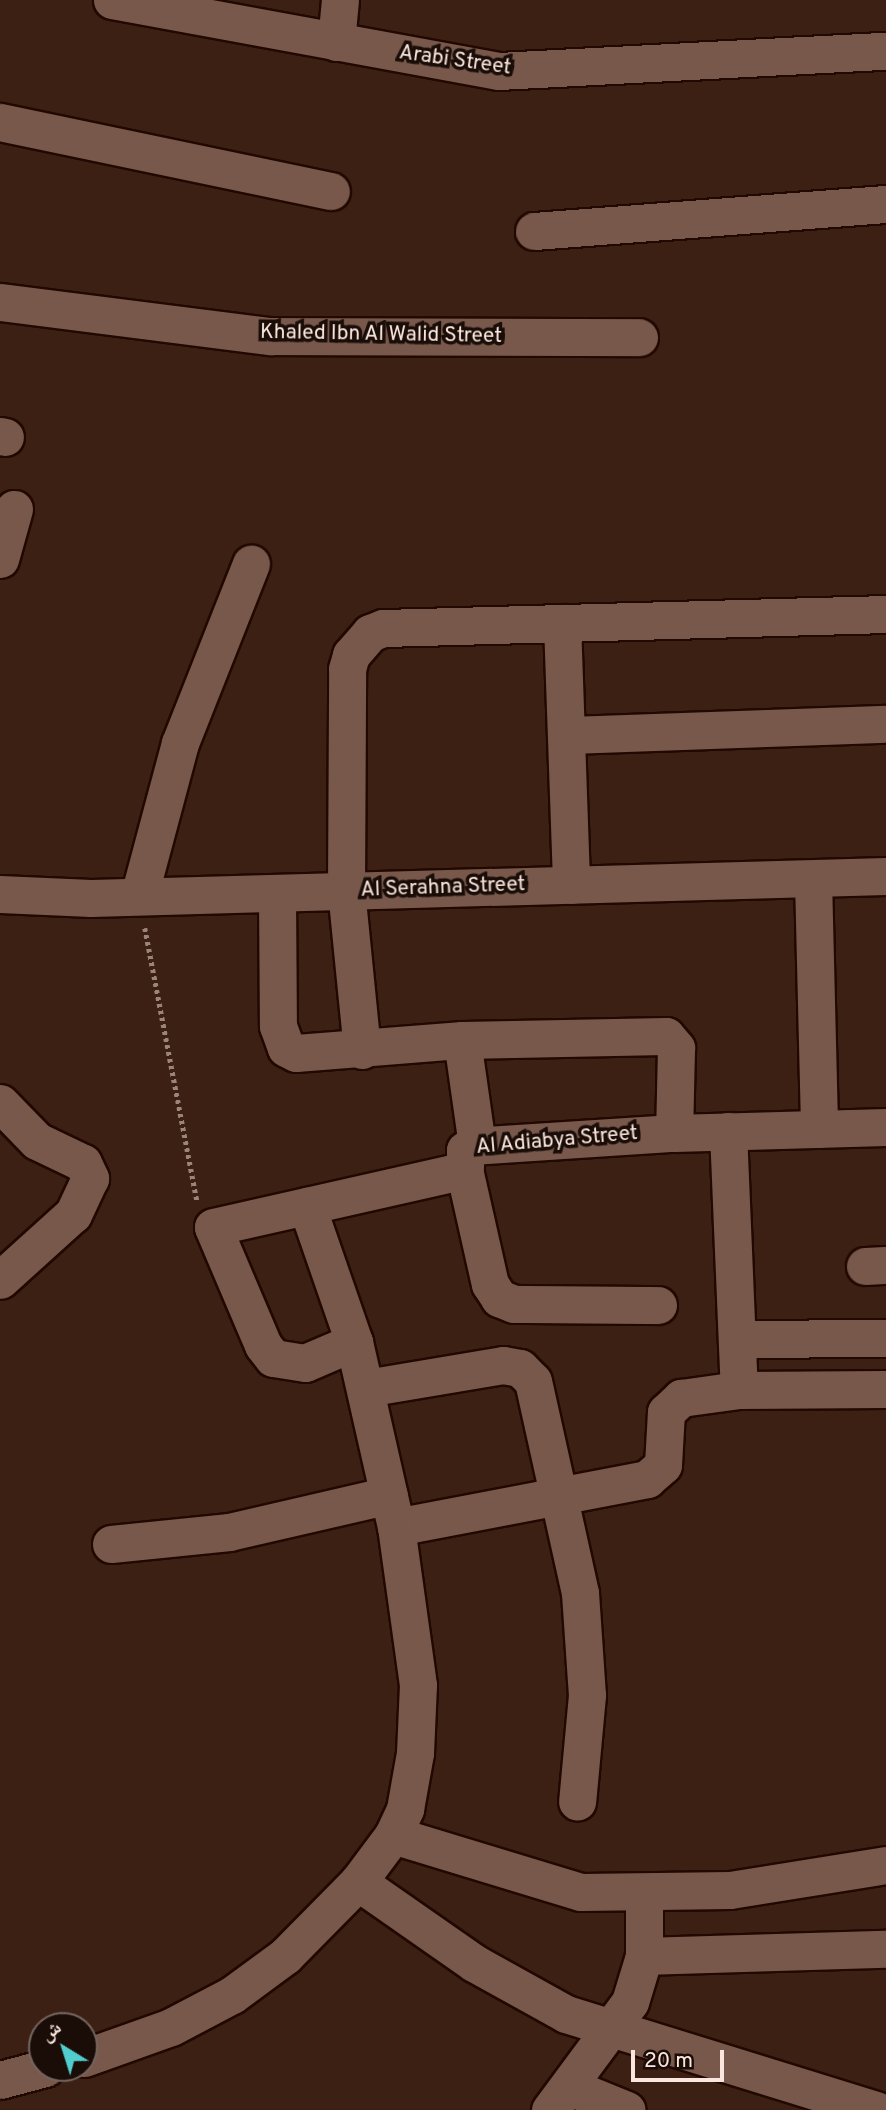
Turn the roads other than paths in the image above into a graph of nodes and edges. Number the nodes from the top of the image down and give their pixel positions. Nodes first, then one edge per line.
1 (112, 0) edge
2 (341, 0) edge
3 (336, 42) junction
4 (886, 51) edge
5 (0, 122) edge
6 (331, 191) dead end
7 (886, 204) edge
8 (534, 231) dead end
9 (0, 302) edge
10 (639, 337) dead end
11 (14, 509) dead end
12 (0, 559) edge
13 (251, 564) dead end
14 (886, 614) edge
15 (562, 623) junction
16 (886, 724) edge
17 (567, 735) junction
18 (886, 876) edge
19 (813, 879) junction
20 (571, 885) junction
21 (346, 891) junction
22 (277, 892) junction
23 (0, 894) edge
24 (139, 896) junction
25 (462, 1040) junction
26 (362, 1050) junction
27 (0, 1102) edge
28 (886, 1127) edge
29 (818, 1129) junction
30 (729, 1131) junction
31 (674, 1132) junction
32 (470, 1157) junction
33 (307, 1206) junction
34 (0, 1280) edge
35 (658, 1306) dead end
36 (886, 1338) edge
37 (737, 1339) junction
38 (354, 1342) junction
39 (366, 1388) junction
40 (886, 1389) edge
41 (739, 1390) junction
42 (559, 1497) junction
43 (393, 1511) junction
44 (111, 1544) dead end
45 (578, 1802) dead end
46 (393, 1835) junction
47 (886, 1865) edge
48 (358, 1882) junction
49 (644, 1894) junction
50 (886, 1949) edge
51 (644, 1956) junction
52 (612, 2031) junction
53 (98, 2054) edge
54 (28, 2073) edge
55 (0, 2080) edge
56 (560, 2098) edge
57 (627, 2110) edge
58 (876, 2110) edge

1 - 3 street, Arabi Street
2 - 3 street
3 - 4 street, Arabi Street
5 - 6 street
7 - 8 street
9 - 10 street, Khaled Ibn Al Walid Street
11 - 12 street
13 - 24 street
14 - 15 street
15 - 17 street
15 - 21 street
16 - 17 street
17 - 20 street
18 - 19 street, Al Serahna Street
19 - 20 street, Al Serahna Street
19 - 29 street
20 - 21 street, Al Serahna Street
21 - 22 street, Al Serahna Street
21 - 26 street
22 - 24 street, Al Serahna Street
22 - 26 street
23 - 24 street, Al Serahna Street
25 - 26 street
25 - 31 street
25 - 32 street
27 - 34 street
28 - 29 street, Al Adiabya Street
29 - 30 street, Al Adiabya Street
30 - 31 street, Al Adiabya Street
30 - 37 street
31 - 32 street, Al Adiabya Street
32 - 33 street, Al Adiabya Street
32 - 35 street
33 - 38 street
33 - 38 street, Al Adiabya Street
36 - 37 street
37 - 41 street
38 - 39 street
39 - 42 street
39 - 43 street
40 - 41 street
41 - 42 street
42 - 43 street
42 - 45 street
43 - 44 street
43 - 46 street
46 - 48 street
46 - 49 street
47 - 49 street
48 - 52 street
48 - 53 street
49 - 51 street
50 - 51 street
51 - 52 street
52 - 56 street
52 - 58 street
54 - 55 street
56 - 57 street

